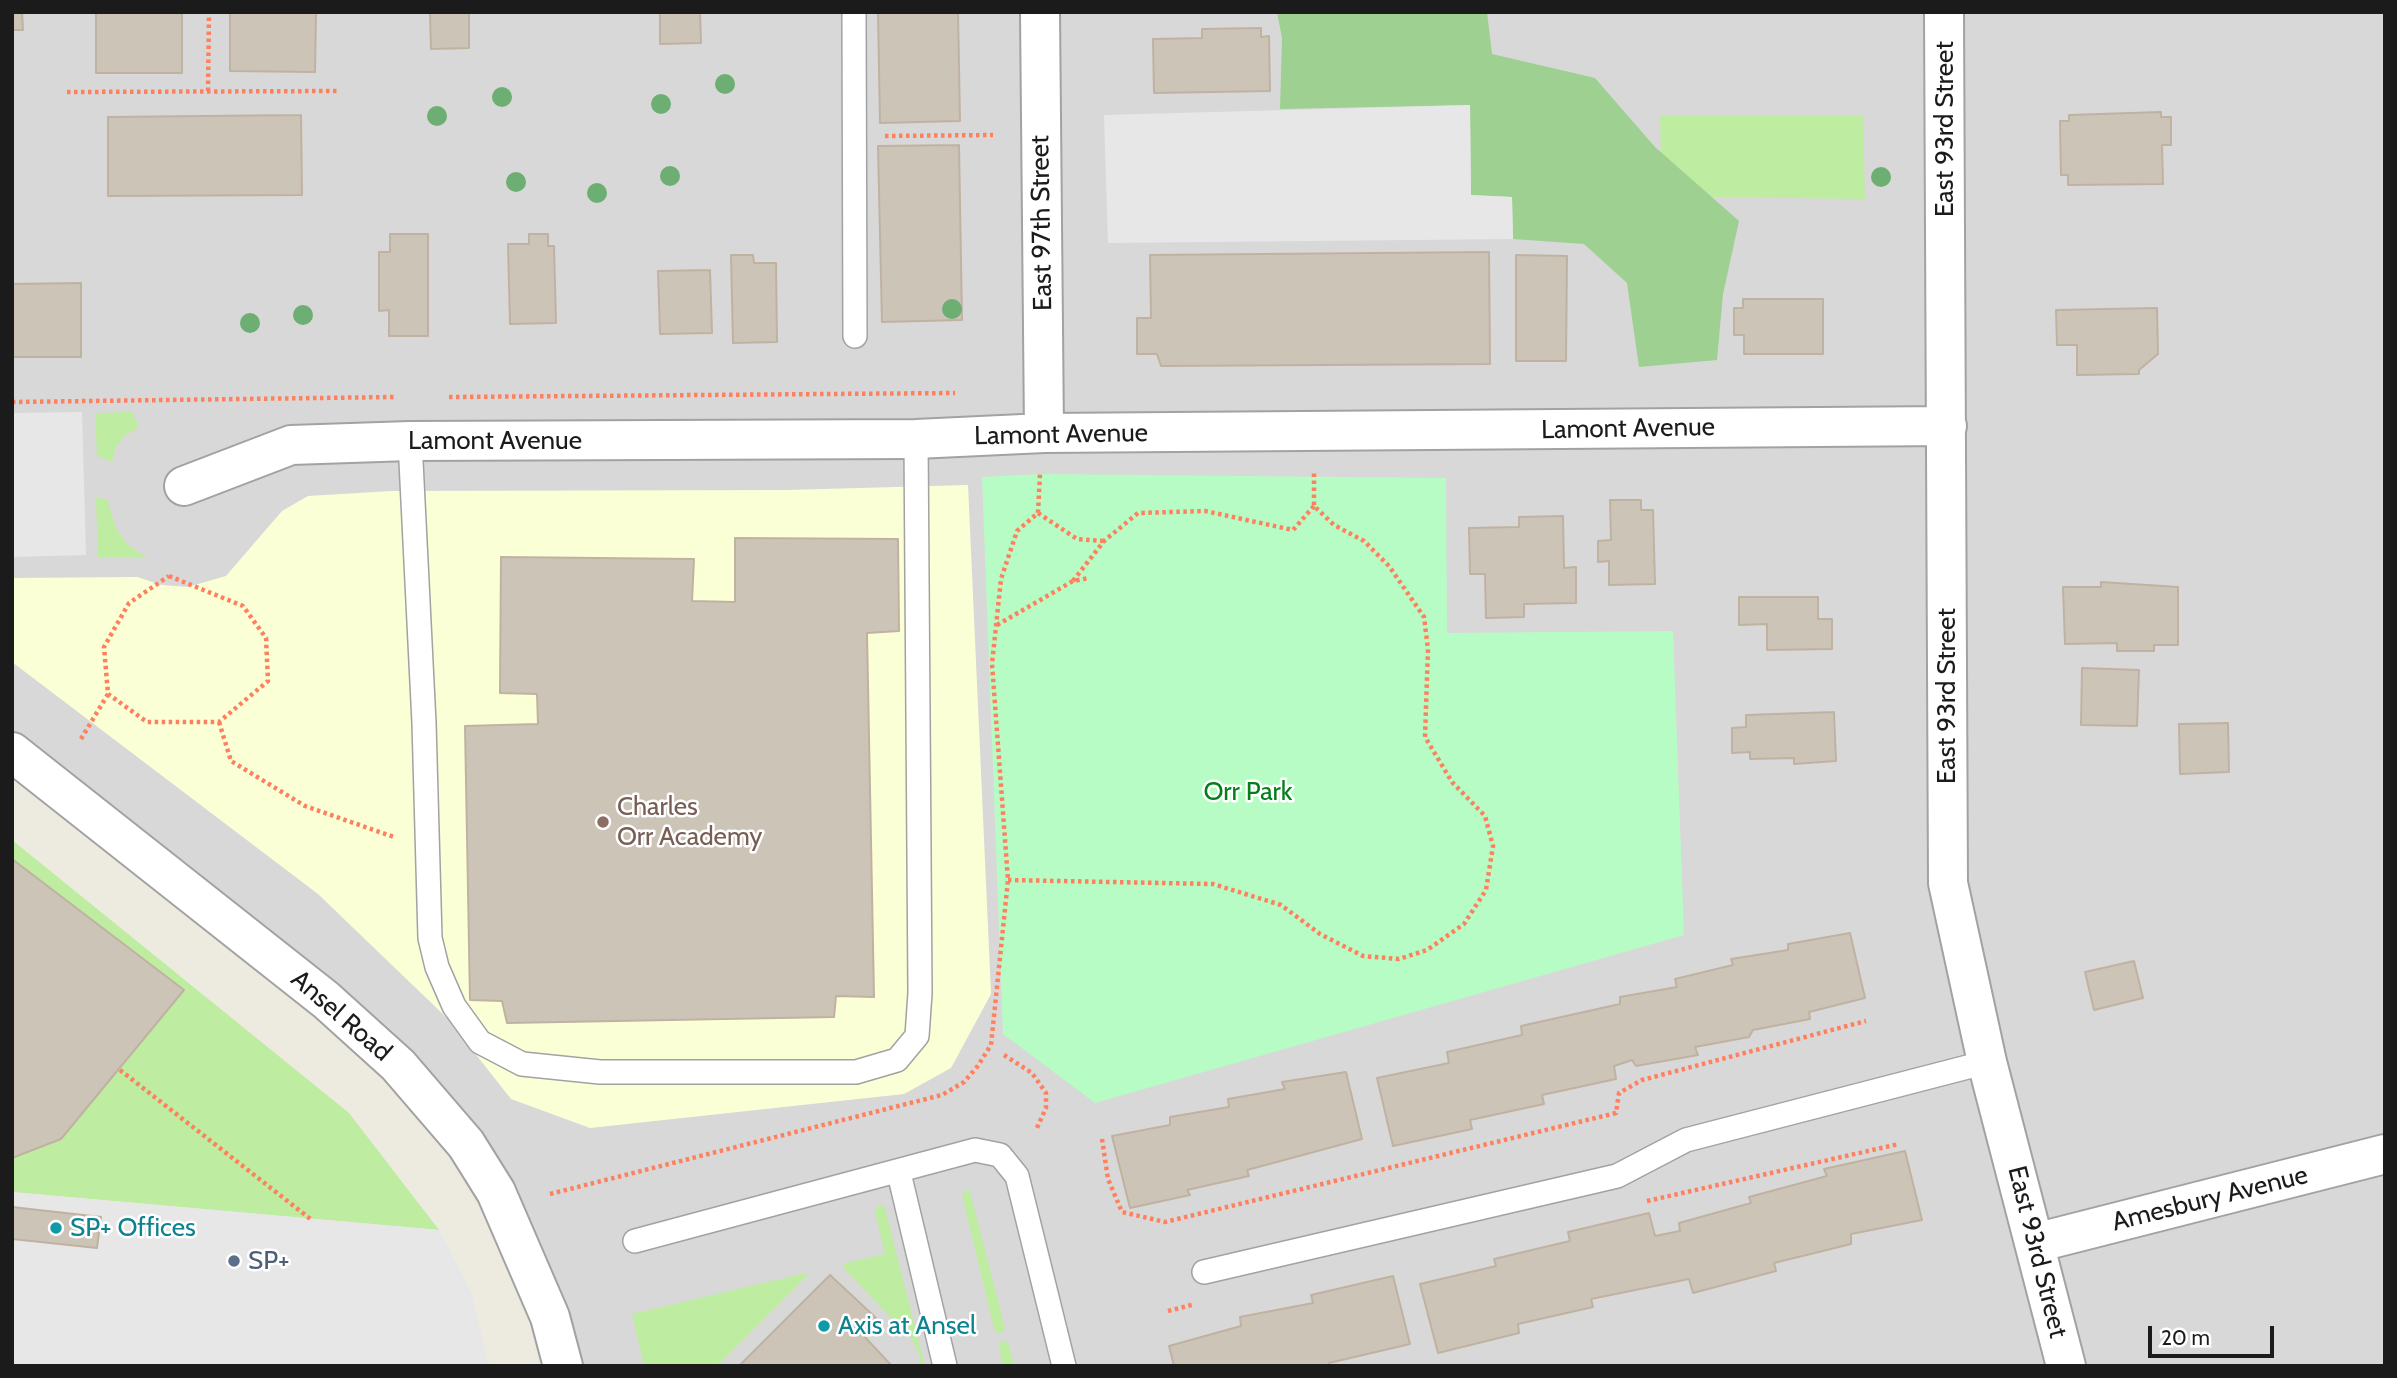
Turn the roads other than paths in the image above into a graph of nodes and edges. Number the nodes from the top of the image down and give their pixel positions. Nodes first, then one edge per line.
1 (854, 12) edge
2 (1040, 12) edge
3 (1944, 12) edge
4 (855, 336) dead end
5 (1947, 426) junction
6 (1044, 433) junction
7 (916, 439) junction
8 (410, 441) junction
9 (184, 486) dead end
10 (12, 752) edge
11 (1987, 1062) junction
12 (2385, 1154) edge
13 (899, 1173) junction
14 (635, 1241) dead end
15 (2035, 1243) junction
16 (1203, 1272) dead end
17 (564, 1366) edge
18 (945, 1366) edge
19 (1065, 1366) edge
20 (2066, 1366) edge

1 - 4 lane
2 - 6 street, East 97th Street
3 - 5 street, East 93rd Street
5 - 6 street, Lamont Avenue
5 - 11 street, East 93rd Street
6 - 7 street, Lamont Avenue
7 - 8 street, Lamont Avenue
7 - 8 lane
8 - 9 street, Lamont Avenue
10 - 17 street, Ansel Road
11 - 15 street, East 93rd Street
11 - 16 lane
12 - 15 street, Amesbury Avenue
13 - 14 lane
13 - 18 lane
13 - 19 lane
15 - 20 street, East 93rd Street

